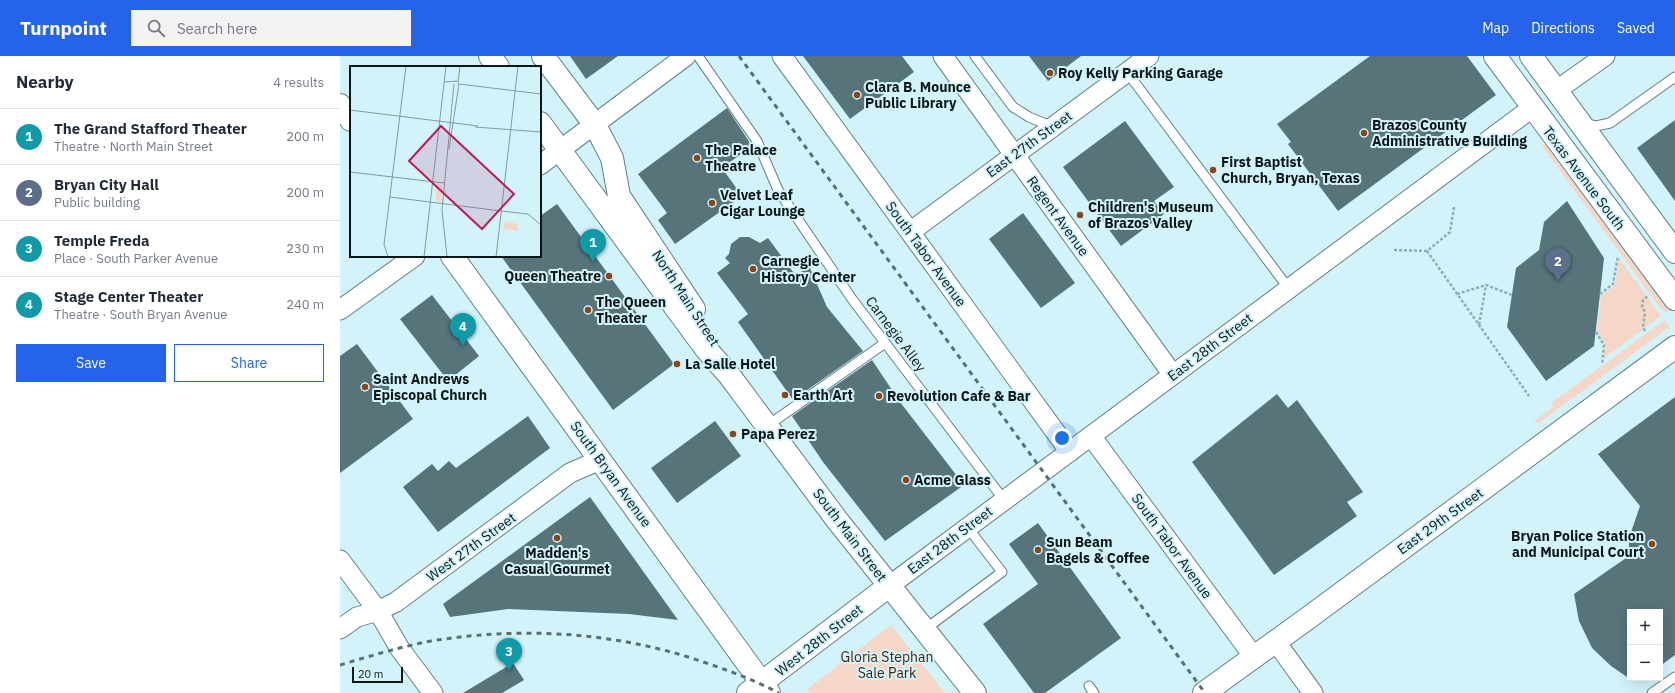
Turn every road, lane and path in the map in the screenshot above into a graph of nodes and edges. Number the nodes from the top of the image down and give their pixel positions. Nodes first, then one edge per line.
1 (490, 56) edge
2 (543, 56) edge
3 (686, 56) edge
4 (698, 56) edge
5 (782, 56) edge
6 (943, 56) edge
7 (975, 56) edge
8 (1149, 56) edge
9 (1494, 56) edge
10 (1532, 56) edge
11 (1605, 56) edge
12 (497, 66) edge
13 (1127, 72) junction
14 (1675, 77) edge
15 (1557, 90) junction
16 (340, 105) edge
17 (1532, 108) junction
18 (350, 119) edge
19 (1580, 122) junction
20 (541, 124) edge
21 (595, 125) junction
22 (1053, 127) junction
23 (560, 150) junction
24 (1014, 155) junction
25 (541, 164) edge
26 (1454, 207) dead end
27 (910, 232) junction
28 (1394, 250) dead end
29 (1427, 251) junction
30 (1675, 252) edge
31 (1618, 253) dead end
32 (413, 257) edge
33 (453, 257) edge
34 (1486, 285) junction
35 (1289, 289) junction
36 (1457, 294) junction
37 (1600, 294) dead end
38 (1512, 295) dead end
39 (1648, 295) dead end
40 (1675, 299) edge
41 (340, 310) edge
42 (1478, 325) junction
43 (1645, 331) dead end
44 (1596, 332) dead end
45 (885, 343) junction
46 (1675, 347) edge
47 (1602, 364) dead end
48 (729, 375) junction
49 (1173, 375) junction
50 (1529, 396) dead end
51 (767, 426) junction
52 (1091, 436) junction
53 (1070, 452) junction
54 (600, 460) junction
55 (1004, 500) junction
56 (968, 528) junction
57 (340, 560) edge
58 (889, 586) junction
59 (378, 611) junction
60 (340, 629) edge
61 (924, 630) junction
62 (1276, 642) junction
63 (1254, 657) junction
64 (1675, 677) edge
65 (760, 690) edge
66 (433, 693) edge
67 (975, 693) edge
68 (1204, 693) edge
69 (1313, 693) edge
70 (1652, 693) edge

1 - 12 street
2 - 21 street, North Main Street
3 - 21 street
4 - 45 lane, Carnegie Alley
5 - 27 street, South Tabor Avenue
6 - 24 street, Regent Avenue
7 - 22 lane
8 - 13 street, East 27th Street
9 - 17 street, Texas Avenue South
10 - 15 street, Texas Avenue South
11 - 15 street
13 - 22 street, East 27th Street
13 - 35 lane
14 - 19 lane
15 - 19 street, Texas Avenue South
16 - 18 street
17 - 35 street, East 28th Street
17 - 40 street, Texas Avenue South
19 - 30 street, Texas Avenue South
20 - 23 street, North Main Street
21 - 23 street
21 - 48 street, North Main Street
22 - 24 street, East 27th Street
23 - 25 street
23 - 48 street, North Main Street
24 - 27 street, East 27th Street
24 - 49 street, Regent Avenue
26 - 29 path
27 - 53 street, South Tabor Avenue
28 - 29 path
29 - 36 path
31 - 37 path
32 - 41 street
33 - 54 street, South Bryan Avenue
34 - 36 path
34 - 38 path
34 - 42 path
35 - 49 street, East 28th Street
36 - 42 path
39 - 43 path
42 - 50 path
44 - 47 path
45 - 51 lane
45 - 55 lane, Carnegie Alley
46 - 62 street, East 29th Street
48 - 51 street, South Main Street
49 - 52 street, East 28th Street
51 - 58 street, South Main Street
52 - 53 street, East 28th Street
52 - 63 street, South Tabor Avenue
53 - 55 street, East 28th Street
54 - 59 street, West 27th Street
54 - 65 street, South Bryan Avenue
55 - 56 street, East 28th Street
56 - 58 street, East 28th Street
56 - 61 lane
57 - 59 street
58 - 61 street, South Main Street
58 - 65 street, West 28th Street
59 - 60 street, West 27th Street
59 - 66 street
61 - 67 street, South Main Street
62 - 63 street, East 29th Street
62 - 69 street
63 - 68 street, East 29th Street
64 - 70 lane

